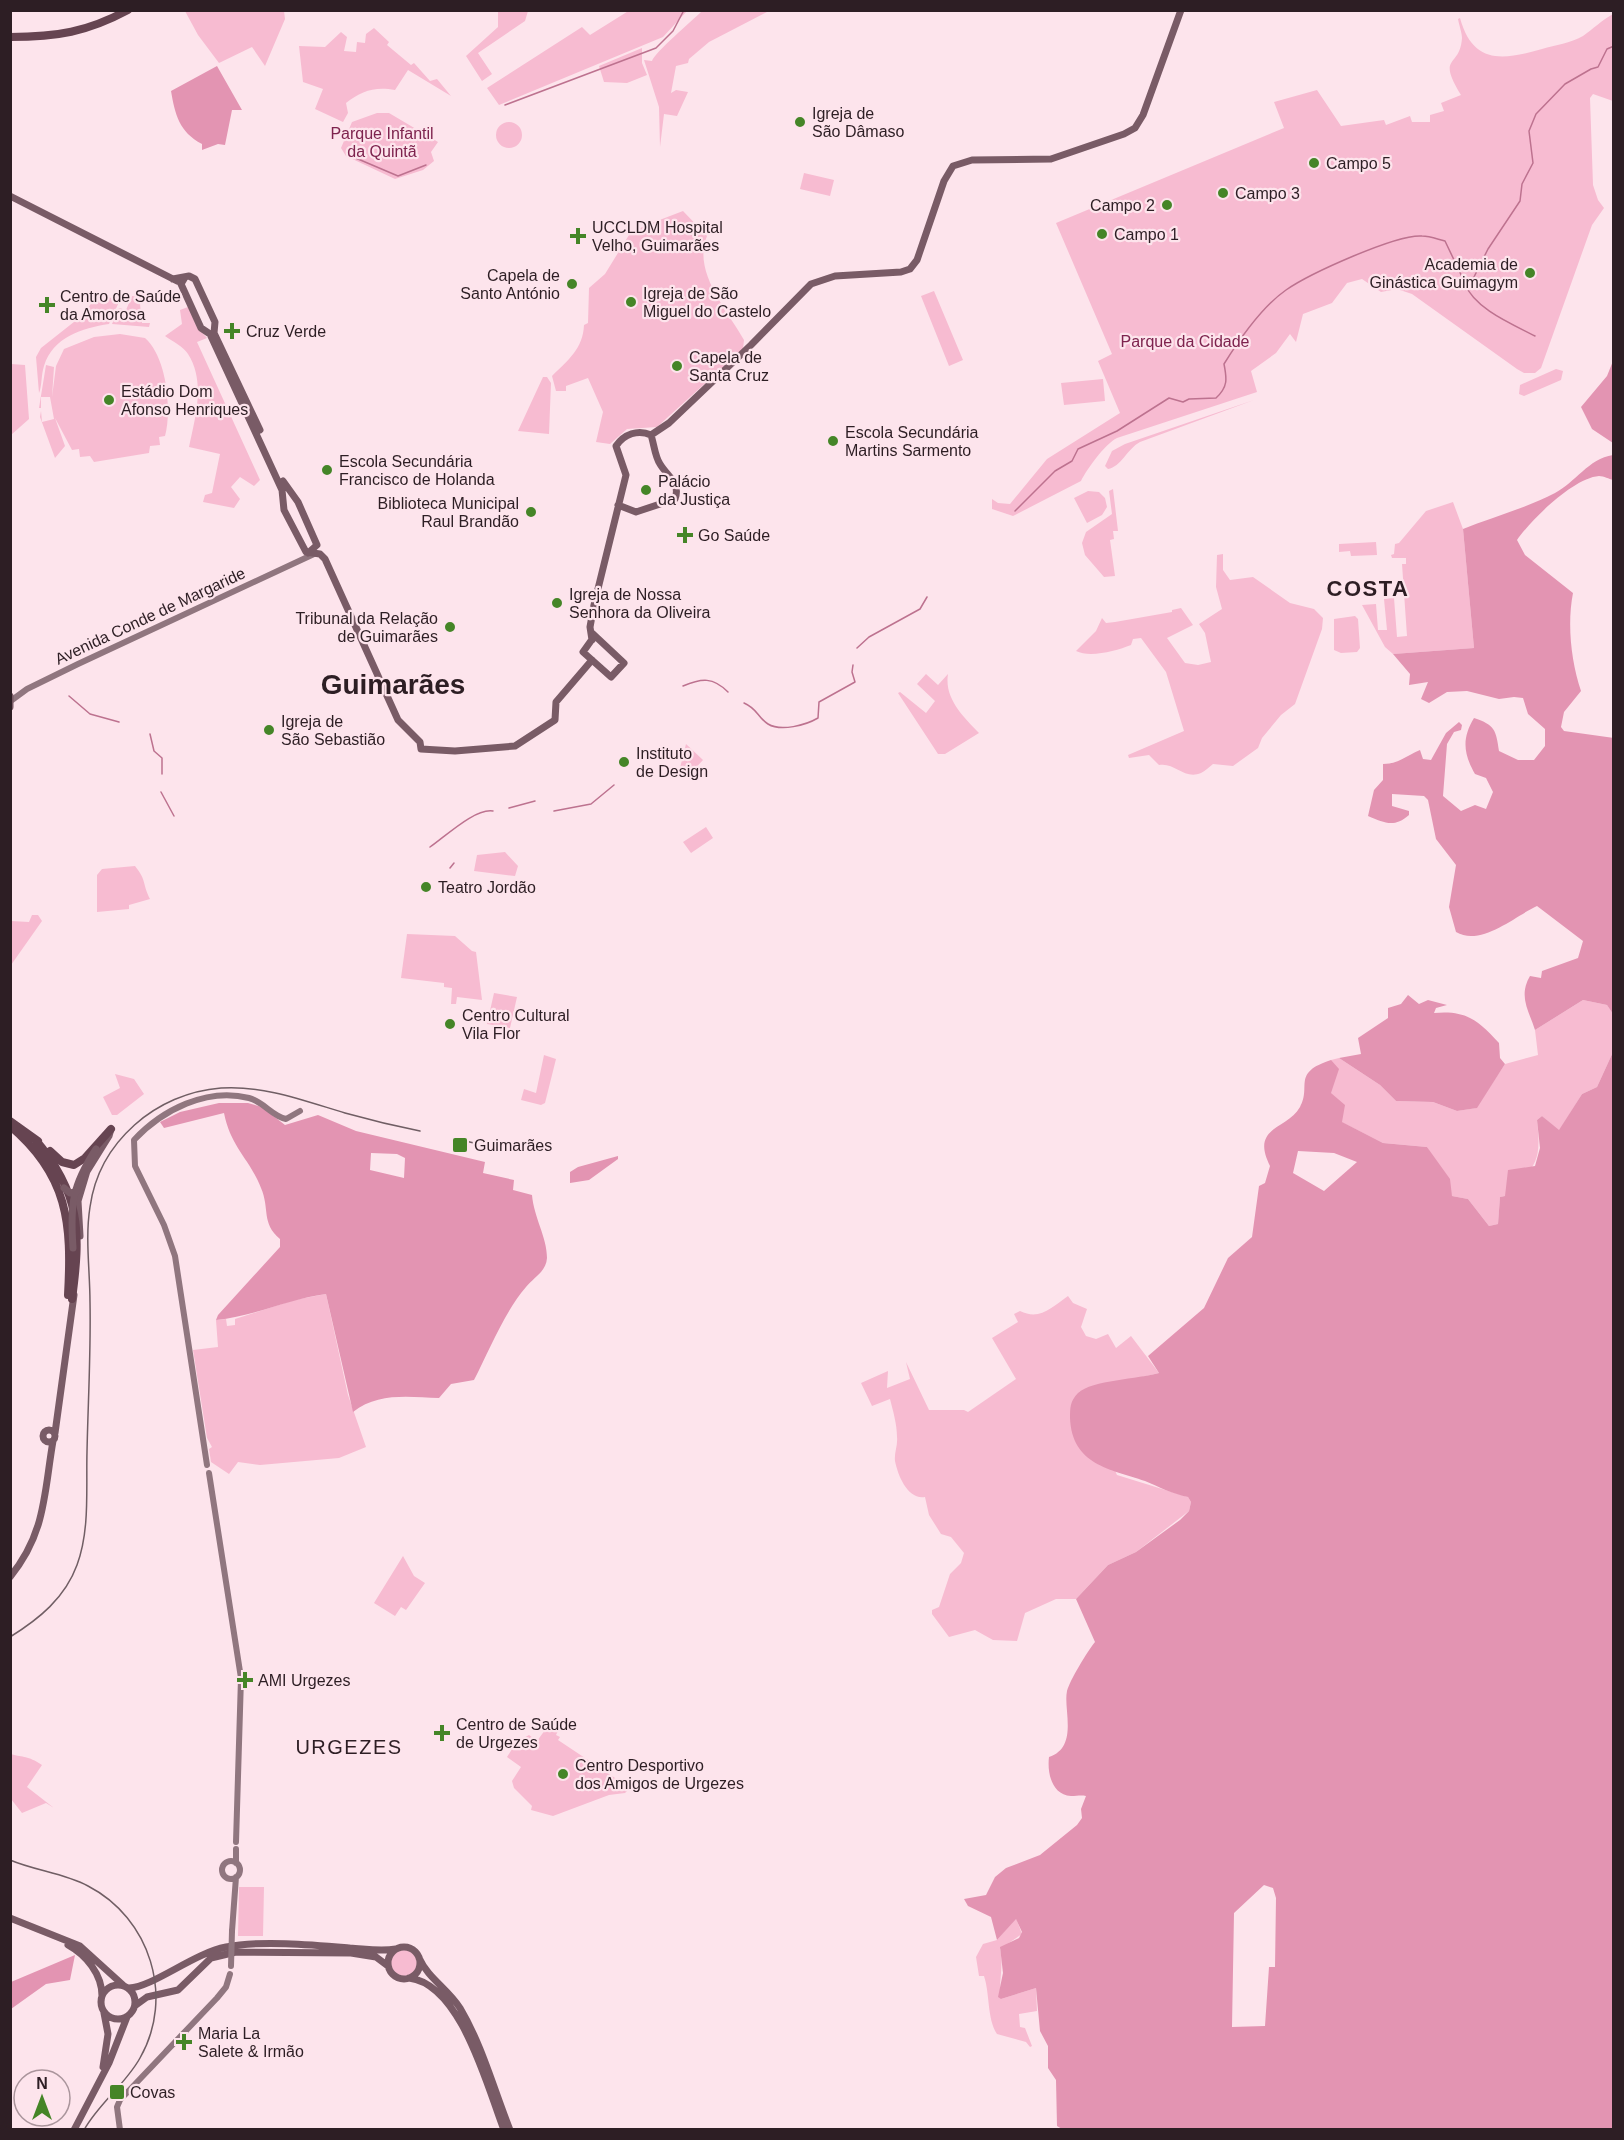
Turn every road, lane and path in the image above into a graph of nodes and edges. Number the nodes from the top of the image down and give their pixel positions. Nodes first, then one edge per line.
1 (118, 10) edge
2 (128, 10) edge
3 (1181, 10) edge
4 (10, 34) edge
5 (10, 196) edge
6 (182, 282) junction
7 (204, 298) junction
8 (190, 302) junction
9 (215, 326) junction
10 (204, 330) junction
11 (651, 435) junction
12 (294, 498) junction
13 (285, 500) junction
14 (620, 509) junction
15 (311, 554) junction
16 (593, 636) junction
17 (592, 660) junction
18 (11, 701) edge
19 (300, 1111) dead end
20 (10, 1121) edge
21 (10, 1126) edge
22 (111, 1129) junction
23 (34, 1142) junction
24 (87, 1171) junction
25 (70, 1297) junction
26 (52, 1431) junction
27 (50, 1441) junction
28 (207, 1465) dead end
29 (209, 1473) dead end
30 (10, 1577) edge
31 (233, 1862) junction
32 (236, 1877) junction
33 (229, 1879) junction
34 (234, 1891) junction
35 (10, 1918) edge
36 (42, 1931) junction
37 (396, 1949) junction
38 (419, 1958) junction
39 (388, 1966) junction
40 (409, 1978) junction
41 (126, 1986) junction
42 (102, 1996) junction
43 (136, 2005) junction
44 (103, 2010) junction
45 (127, 2017) junction
46 (96, 2087) junction
47 (74, 2130) edge
48 (120, 2130) edge
49 (504, 2130) edge
50 (510, 2130) edge

1 - 4 highway
2 - 4 highway
3 - 11 main road
5 - 6 main road
6 - 7 main road
6 - 8 main road
7 - 8 main road
7 - 9 main road
8 - 10 main road
9 - 10 main road
9 - 12 main road
10 - 13 main road
11 - 14 main road
11 - 14 main road
12 - 13 main road
12 - 15 main road
13 - 15 main road
14 - 16 main road
15 - 17 main road
15 - 18 main road, Avenida Conde de Margaride
16 - 17 main road
16 - 17 main road
19 - 28 main road
20 - 23 highway
21 - 23 highway
22 - 23 highway
22 - 24 main road
22 - 25 main road, bridge
23 - 24 main road, bridge
23 - 25 highway
24 - 25 main road
25 - 26 main road
26 - 27 main road
26 - 27 main road
27 - 30 main road
29 - 31 main road
31 - 32 main road
31 - 33 main road
32 - 33 main road
32 - 34 main road
33 - 34 main road
34 - 48 main road, bridge
35 - 36 main road
36 - 41 main road
36 - 42 main road
37 - 38 main road
37 - 39 main road
37 - 41 main road
38 - 40 main road
38 - 50 main road
39 - 40 main road
39 - 43 main road
40 - 49 main road
41 - 42 main road
41 - 43 main road
42 - 44 main road
43 - 45 main road
44 - 45 main road
44 - 46 main road
45 - 46 main road
46 - 47 main road

